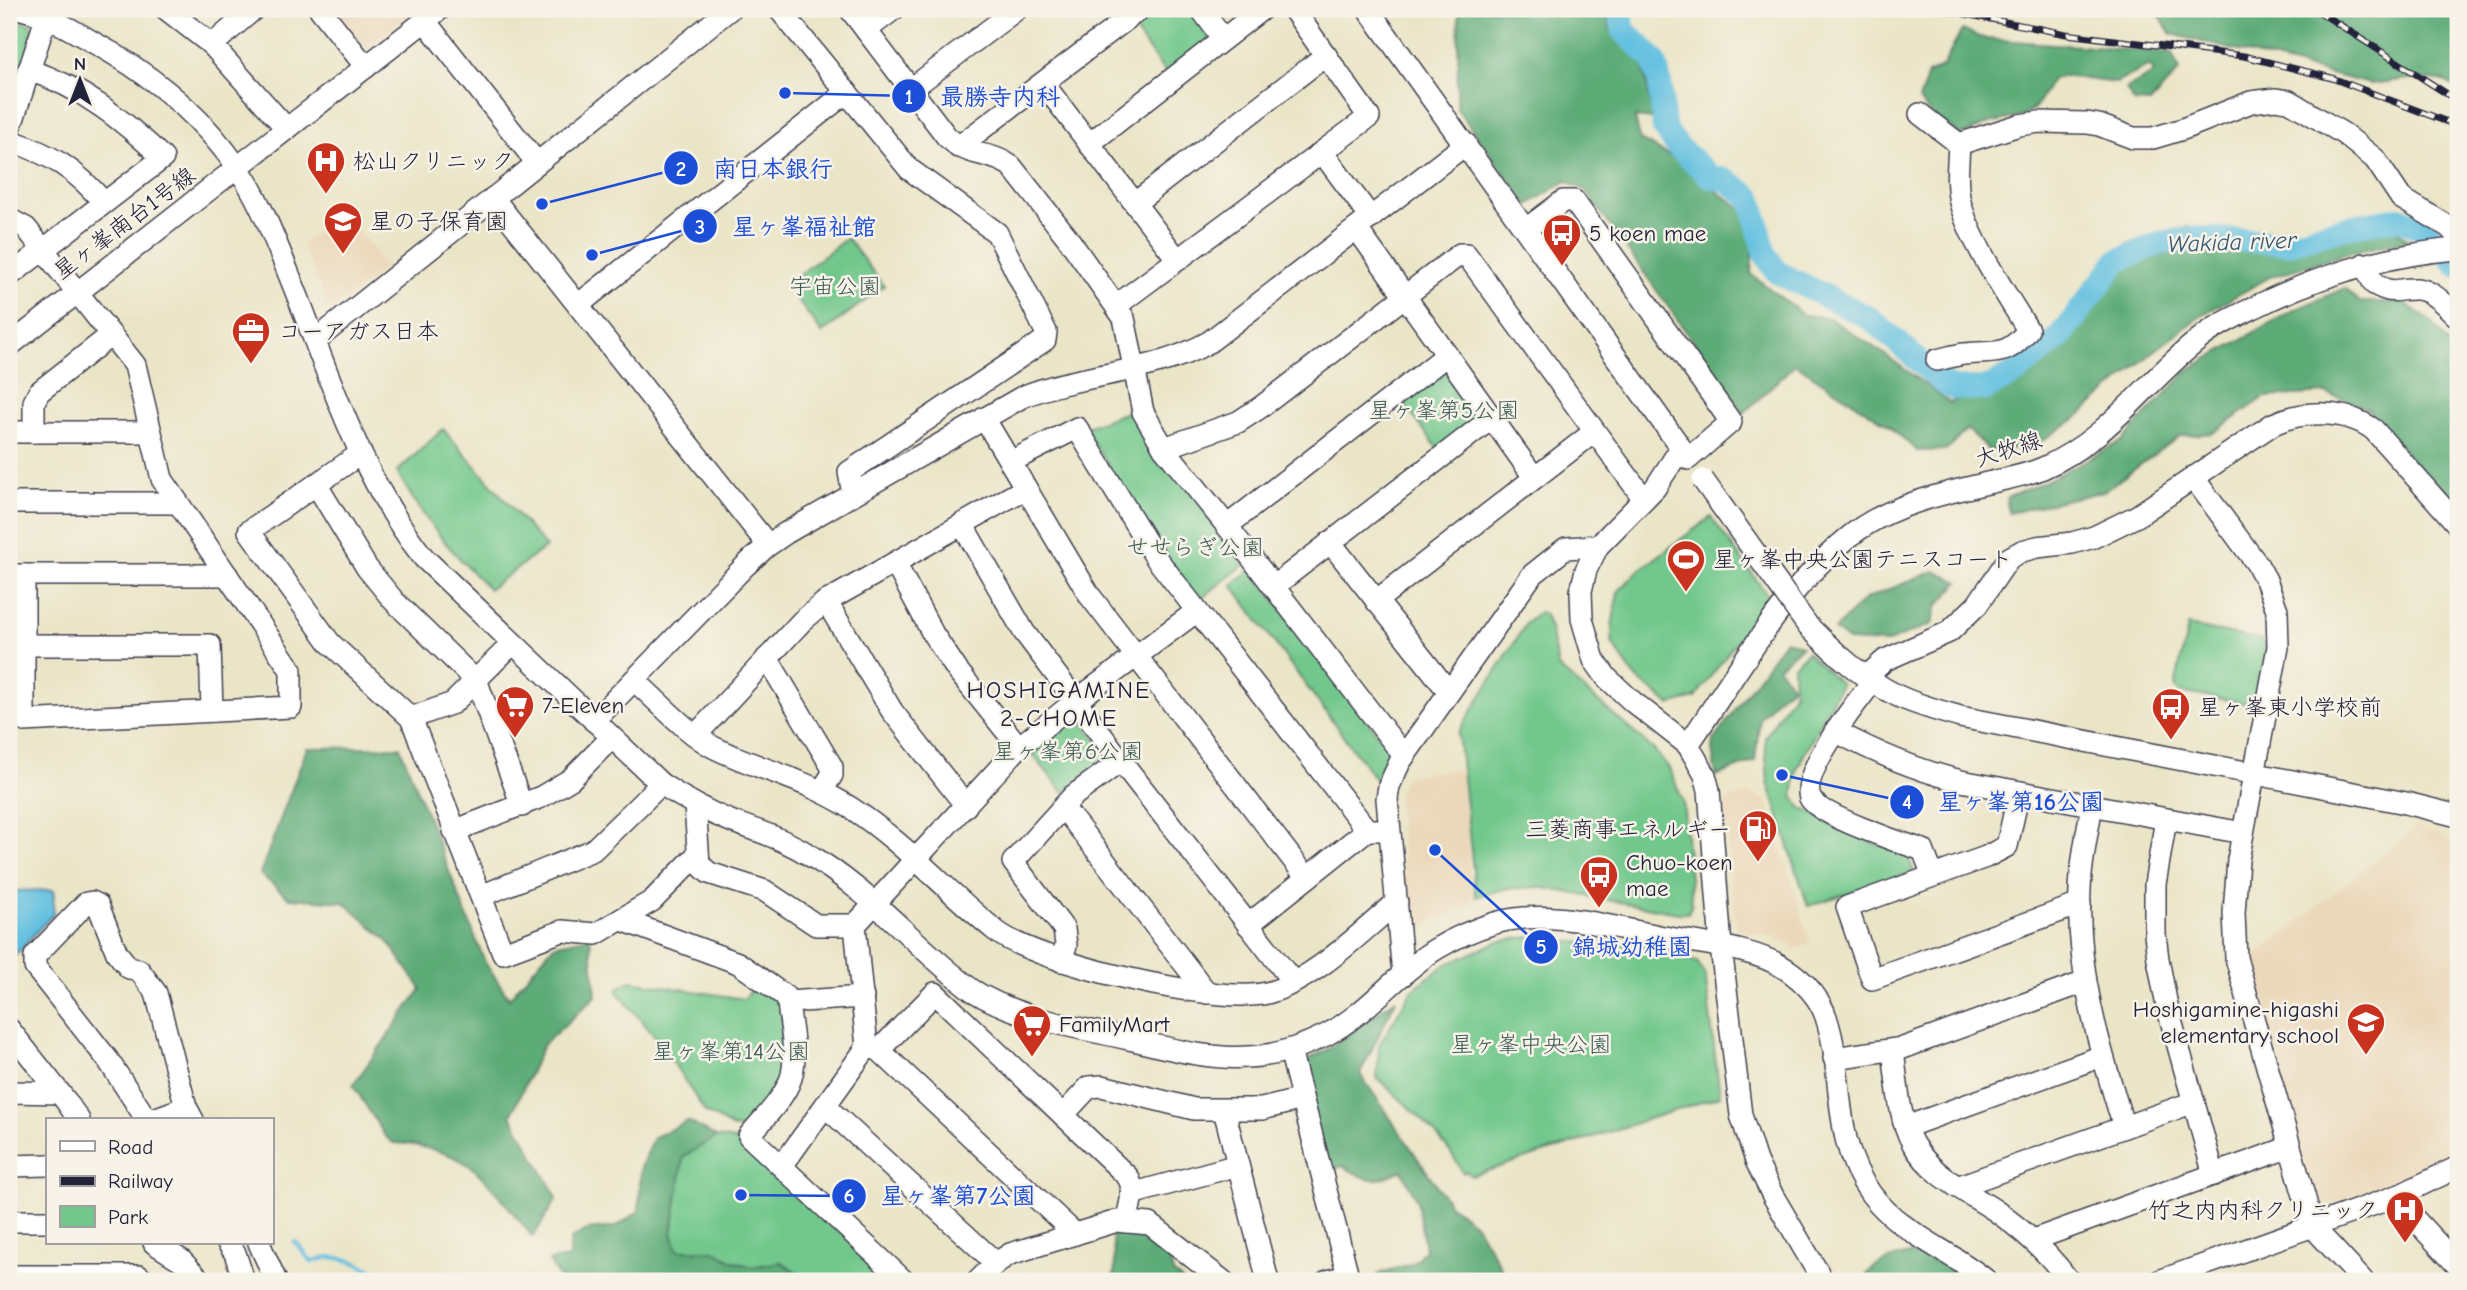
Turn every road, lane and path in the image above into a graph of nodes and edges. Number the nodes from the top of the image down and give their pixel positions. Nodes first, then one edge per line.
1 (22, 9) edge
2 (166, 9) edge
3 (254, 9) edge
4 (320, 9) edge
5 (730, 9) edge
6 (779, 9) edge
7 (849, 9) edge
8 (894, 9) edge
9 (1017, 9) edge
10 (1140, 9) edge
11 (1201, 9) edge
12 (1262, 9) edge
13 (1293, 9) edge
14 (1369, 9) edge
15 (47, 12) edge
16 (433, 15) edge
17 (866, 30) junction
18 (1223, 39) junction
19 (212, 45) junction
20 (1326, 55) junction
21 (366, 67) junction
22 (29, 70) junction
23 (1043, 83) junction
24 (911, 89) junction
25 (846, 92) junction
26 (1920, 114) dead end
27 (287, 129) junction
28 (9, 132) edge
29 (9, 140) edge
30 (1089, 144) junction
31 (1959, 144) junction
32 (1466, 145) junction
33 (958, 148) junction
34 (1322, 152) junction
35 (537, 163) junction
36 (239, 168) junction
37 (493, 198) junction
38 (104, 203) junction
39 (1135, 203) junction
40 (9, 219) edge
41 (1364, 223) junction
42 (1526, 229) junction
43 (2458, 237) edge
44 (2458, 249) edge
45 (43, 250) junction
46 (1178, 260) junction
47 (2364, 264) junction
48 (9, 276) edge
49 (77, 292) junction
50 (1405, 296) junction
51 (578, 305) junction
52 (1117, 305) junction
53 (2458, 317) edge
54 (111, 335) junction
55 (316, 340) junction
56 (9, 346) edge
57 (1447, 355) junction
58 (1937, 360) dead end
59 (1134, 369) junction
60 (984, 418) junction
61 (1492, 418) junction
62 (9, 432) edge
63 (34, 432) junction
64 (150, 432) junction
65 (1594, 432) junction
66 (1164, 448) junction
67 (360, 454) junction
68 (1685, 454) junction
69 (1010, 462) junction
70 (1534, 477) junction
71 (2193, 477) junction
72 (316, 484) junction
73 (1026, 488) junction
74 (853, 494) junction
75 (1644, 499) junction
76 (9, 503) edge
77 (178, 503) junction
78 (962, 524) junction
79 (2458, 525) edge
80 (1227, 526) junction
81 (1330, 542) junction
82 (768, 545) junction
83 (1598, 546) junction
84 (894, 563) junction
85 (16, 575) edge
86 (227, 575) junction
87 (1273, 586) junction
88 (826, 601) junction
89 (1376, 601) junction
90 (1197, 611) junction
91 (512, 644) junction
92 (24, 645) junction
93 (1137, 657) junction
94 (767, 658) junction
95 (1870, 679) junction
96 (634, 680) junction
97 (477, 681) junction
98 (1449, 692) junction
99 (1077, 700) junction
100 (212, 711) junction
101 (411, 718) junction
102 (594, 721) junction
103 (1835, 731) junction
104 (696, 735) junction
105 (611, 738) junction
106 (1688, 745) junction
107 (1020, 747) junction
108 (1404, 755) junction
109 (1121, 761) junction
110 (2255, 773) junction
111 (661, 784) junction
112 (822, 790) junction
113 (2019, 792) junction
114 (695, 805) junction
115 (2092, 805) junction
116 (522, 806) junction
117 (966, 806) junction
118 (1063, 807) junction
119 (2458, 816) edge
120 (2166, 819) junction
121 (1367, 830) junction
122 (1390, 830) junction
123 (454, 831) junction
124 (2243, 833) junction
125 (698, 854) junction
126 (917, 859) junction
127 (1933, 876) junction
128 (1307, 878) junction
129 (481, 896) junction
130 (1396, 902) junction
131 (2080, 904) junction
132 (875, 905) junction
133 (622, 920) junction
134 (855, 925) junction
135 (1248, 925) junction
136 (1721, 947) junction
137 (1060, 961) junction
138 (1403, 975) junction
139 (1293, 982) junction
140 (2085, 982) junction
141 (1207, 993) junction
142 (863, 998) junction
143 (789, 1002) junction
144 (9, 1029) edge
145 (873, 1049) junction
146 (1893, 1050) junction
147 (1290, 1051) junction
148 (2102, 1056) junction
149 (1834, 1058) junction
150 (9, 1093) edge
151 (60, 1093) junction
152 (1302, 1099) junction
153 (2194, 1102) junction
154 (825, 1106) junction
155 (1224, 1110) junction
156 (190, 1113) edge
157 (1062, 1115) junction
158 (78, 1118) edge
159 (148, 1118) edge
160 (161, 1118) edge
161 (2124, 1126) junction
162 (1906, 1127) junction
163 (2290, 1147) junction
164 (46, 1165) edge
165 (1238, 1165) junction
166 (9, 1166) edge
167 (782, 1166) junction
168 (2458, 1167) edge
169 (2214, 1174) junction
170 (1957, 1187) junction
171 (1131, 1194) junction
172 (2394, 1197) junction
173 (9, 1220) edge
174 (46, 1221) edge
175 (1126, 1222) junction
176 (2313, 1227) junction
177 (1075, 1234) junction
178 (2033, 1240) junction
179 (156, 1244) edge
180 (228, 1244) edge
181 (260, 1244) edge
182 (996, 1263) junction
183 (2458, 1266) edge
184 (9, 1276) edge
185 (106, 1278) edge
186 (34, 1279) edge
187 (144, 1281) edge
188 (201, 1281) edge
189 (244, 1281) edge
190 (276, 1281) edge
191 (904, 1281) edge
192 (978, 1281) edge
193 (1223, 1281) edge
194 (1268, 1281) edge
195 (1328, 1281) edge
196 (1823, 1281) edge
197 (1987, 1281) edge
198 (2069, 1281) edge
199 (2159, 1281) edge
200 (2363, 1281) edge

1 - 15 street
2 - 19 street
3 - 19 street
4 - 21 street
5 - 35 street
6 - 25 street
7 - 17 street
8 - 17 street
9 - 24 street
10 - 23 street
11 - 18 street
12 - 18 street
13 - 20 street
14 - 32 street
15 - 22 street
15 - 36 street
16 - 21 street, 星ヶ峯南台1号線
16 - 35 street
17 - 24 street
18 - 30 street
19 - 27 street
20 - 34 street
20 - 39 street
21 - 27 street, 星ヶ峯南台1号線
22 - 28 street
22 - 38 street
23 - 30 street
23 - 33 street
24 - 33 street
25 - 51 street
25 - 74 street
26 - 31 street
27 - 36 street, 星ヶ峯南台1号線
29 - 38 street
30 - 39 street
31 - 43 street
31 - 58 street
32 - 41 street
32 - 42 street
33 - 52 street
34 - 41 street
34 - 46 street
35 - 37 street
36 - 49 street, 星ヶ峯南台1号線
36 - 55 street
37 - 51 street
37 - 55 street
38 - 45 street
39 - 46 street
40 - 45 street
41 - 50 street
41 - 59 street
42 - 68 street
42 - 68 street
44 - 47 street, 大牧線
45 - 48 street
45 - 49 street
46 - 52 street
47 - 53 street
47 - 106 street, 大牧線
49 - 54 street
49 - 56 street, 星ヶ峯南台1号線
50 - 57 street
50 - 65 street
50 - 66 street
51 - 82 street
52 - 59 street
54 - 63 street
54 - 64 street
55 - 67 street
57 - 61 street
57 - 80 street
59 - 60 street
59 - 66 street
60 - 69 street
60 - 74 street
61 - 70 street
61 - 81 street
62 - 63 street
63 - 64 street
64 - 77 street
65 - 70 street
65 - 75 street
66 - 80 street
67 - 72 street
67 - 91 street
68 - 75 street
68 - 95 street, bridge
69 - 73 street
69 - 90 street
70 - 89 street
71 - 79 street
71 - 95 street
71 - 110 street
72 - 97 street
72 - 101 street
73 - 78 street
73 - 93 street
74 - 82 street
75 - 83 street
76 - 77 street
77 - 86 street
78 - 84 street
78 - 99 street
80 - 87 street
81 - 87 street
81 - 89 street
82 - 96 street
83 - 98 street
83 - 106 street
84 - 88 street
84 - 107 street
85 - 86 street
85 - 92 street
86 - 100 street
87 - 108 street
88 - 94 street
88 - 117 street
89 - 98 street
90 - 93 street
90 - 121 street
91 - 97 street
91 - 102 street
92 - 100 street
92 - 100 street
93 - 99 street
93 - 128 street
94 - 104 street
94 - 112 street
95 - 103 street
95 - 110 street
96 - 102 street
96 - 104 street
97 - 101 street
97 - 116 street
98 - 108 street
99 - 107 street
99 - 109 street
101 - 123 street
102 - 105 street
103 - 113 street
103 - 127 street
104 - 112 street
105 - 111 street
105 - 116 street
106 - 136 street
107 - 117 street
108 - 122 street
109 - 118 street
109 - 135 street
110 - 119 street
110 - 124 street
111 - 114 street
111 - 129 street
112 - 126 street
113 - 115 street
113 - 127 street
114 - 125 street
114 - 132 street
115 - 120 street
115 - 131 street
116 - 123 street
117 - 126 street
118 - 137 street
118 - 141 street
120 - 124 street
120 - 153 street
121 - 122 street
121 - 128 street
122 - 130 street
123 - 129 street
124 - 163 street
125 - 133 street
125 - 134 street
126 - 132 street
126 - 137 street
127 - 131 street
128 - 135 street
129 - 133 street
130 - 138 street
130 - 139 street
131 - 140 street
132 - 134 street
132 - 147 street
133 - 143 street
134 - 142 street
135 - 139 street
136 - 138 street
136 - 149 street
136 - 196 street
137 - 141 street
138 - 147 street
139 - 141 street
140 - 146 street
140 - 148 street
142 - 143 street
142 - 145 street
143 - 167 street
144 - 151 street
145 - 154 street
145 - 157 street
145 - 177 street
146 - 149 street
146 - 162 street
147 - 152 street
148 - 161 street
148 - 162 street
149 - 197 street
150 - 151 street
151 - 158 street
152 - 155 street
152 - 195 street
153 - 161 street
153 - 169 street
154 - 167 street
154 - 182 street
155 - 157 street
155 - 165 street
156 - 159 street
156 - 160 street
157 - 171 street
161 - 170 street
162 - 170 street
163 - 169 street
163 - 176 street
164 - 166 street
165 - 171 street
165 - 194 street
167 - 191 street
168 - 172 street
169 - 178 street
170 - 178 street
171 - 175 street
172 - 176 street
172 - 183 street
173 - 174 street
175 - 177 street
175 - 193 street
176 - 199 street
176 - 200 street
177 - 182 street
178 - 198 street
179 - 188 street
180 - 189 street
181 - 190 street
182 - 192 street
184 - 186 street
185 - 186 street
185 - 187 street

